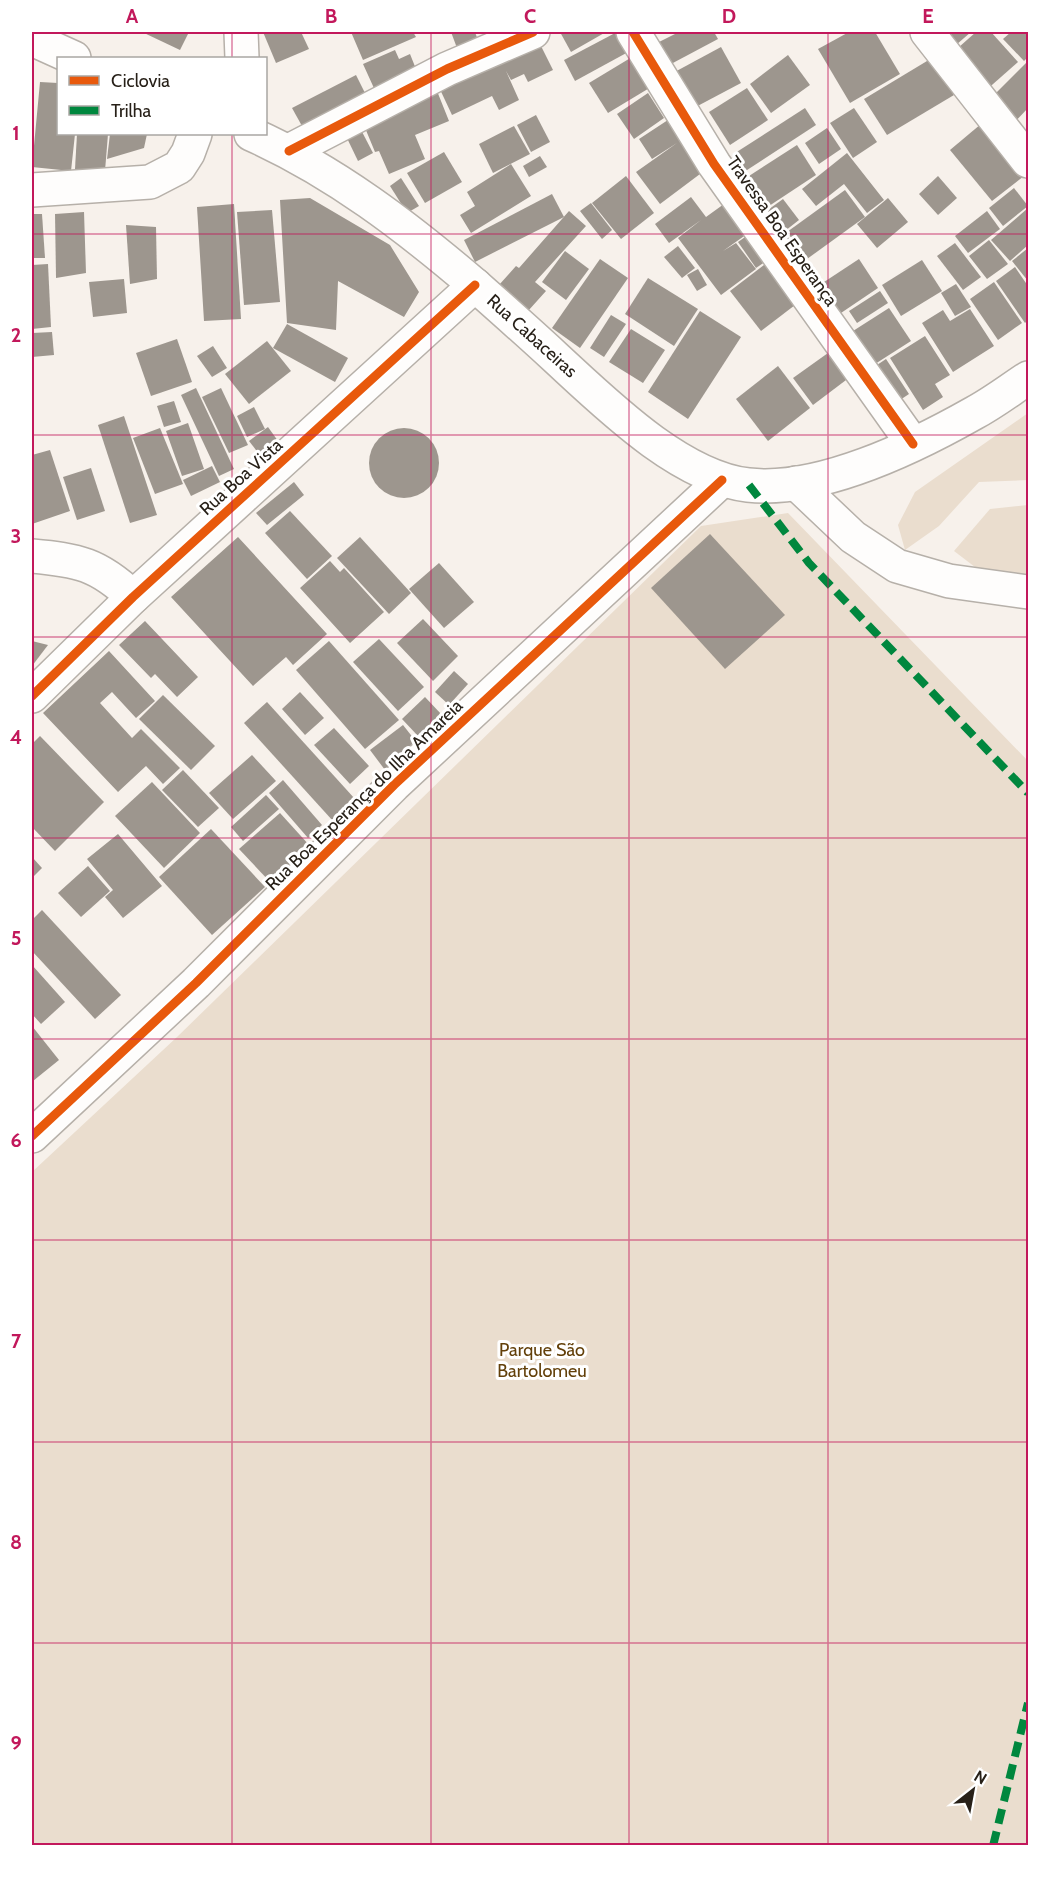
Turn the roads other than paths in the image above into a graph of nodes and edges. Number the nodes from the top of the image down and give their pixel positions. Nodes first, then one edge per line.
1 (242, 32) edge
2 (533, 32) edge
3 (633, 32) edge
4 (927, 32) edge
5 (32, 39) edge
6 (72, 57) edge
7 (242, 57) edge
8 (195, 135) edge
9 (253, 135) edge
10 (289, 151) junction
11 (1029, 161) edge
12 (32, 190) edge
13 (475, 285) junction
14 (1029, 378) edge
15 (913, 444) junction
16 (722, 480) junction
17 (796, 483) junction
18 (32, 556) edge
19 (1029, 592) edge
20 (133, 597) junction
21 (32, 696) edge
22 (32, 1136) edge

1 - 7 street
2 - 10 street
3 - 15 street, Travessa Boa Esperança
4 - 11 street
5 - 6 street
8 - 12 street
9 - 10 street, Rua Cabaceiras
10 - 13 street, Rua Cabaceiras
13 - 16 street, Rua Cabaceiras
13 - 20 street, Rua Boa Vista
14 - 15 street, Rua Cabaceiras
15 - 17 street, Rua Cabaceiras
16 - 17 street, Rua Cabaceiras
16 - 22 street, Rua Boa Esperança do Ilha Amareia
17 - 19 street
18 - 20 street
20 - 21 street, Rua Boa Vista

